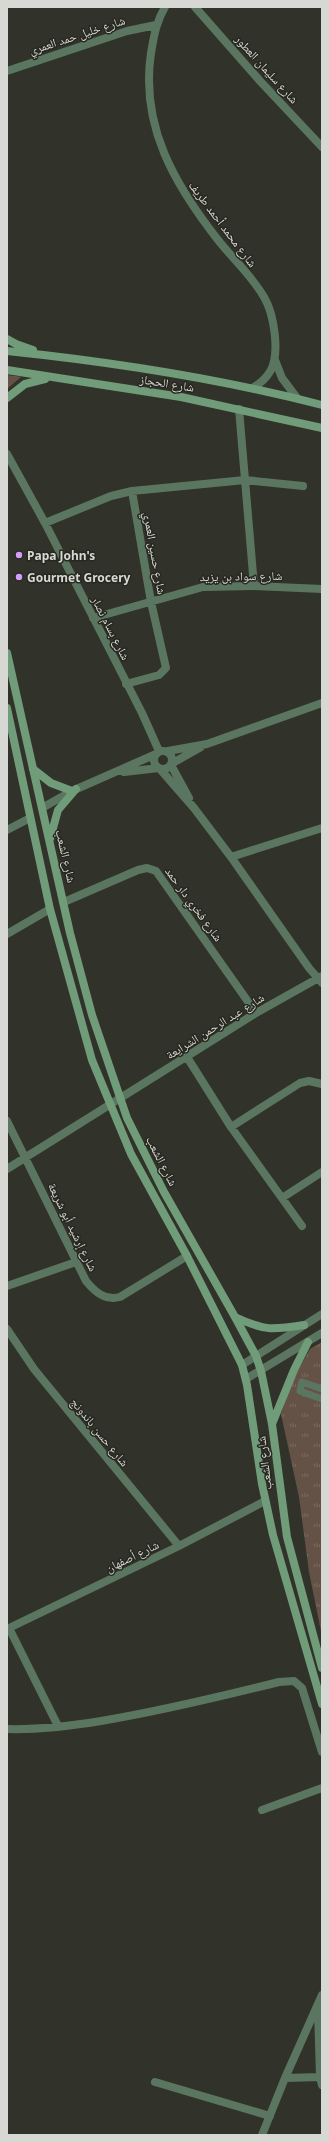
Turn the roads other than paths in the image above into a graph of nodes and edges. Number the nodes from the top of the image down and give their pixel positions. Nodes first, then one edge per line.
1 (165, 7) edge
2 (195, 7) edge
3 (156, 25) junction
4 (7, 71) edge
5 (322, 147) edge
6 (7, 338) edge
7 (7, 351) edge
8 (51, 356) junction
9 (275, 360) junction
10 (7, 370) edge
11 (51, 378) junction
12 (254, 388) junction
13 (7, 398) edge
14 (297, 398) junction
15 (322, 404) edge
16 (239, 409) junction
17 (322, 428) edge
18 (7, 454) edge
19 (245, 480) junction
20 (303, 486) dead end
21 (132, 491) junction
22 (45, 523) junction
23 (254, 586) junction
24 (322, 589) edge
25 (152, 602) junction
26 (93, 618) junction
27 (7, 653) edge
28 (8, 664) edge
29 (10, 676) edge
30 (126, 684) junction
31 (322, 703) edge
32 (7, 708) edge
33 (7, 718) edge
34 (12, 728) junction
35 (207, 744) junction
36 (161, 752) junction
37 (171, 765) junction
38 (159, 768) junction
39 (33, 769) junction
40 (117, 772) junction
41 (74, 790) junction
42 (42, 808) junction
43 (194, 808) junction
44 (30, 818) junction
45 (322, 828) edge
46 (7, 830) edge
47 (50, 842) junction
48 (231, 857) junction
49 (64, 902) junction
50 (50, 909) junction
51 (7, 934) edge
52 (320, 979) edge
53 (256, 1014) junction
54 (187, 1057) junction
55 (322, 1084) edge
56 (121, 1098) junction
57 (110, 1105) junction
58 (7, 1120) edge
59 (232, 1127) junction
60 (25, 1158) junction
61 (7, 1169) edge
62 (322, 1172) edge
63 (282, 1198) junction
64 (302, 1226) dead end
65 (187, 1256) junction
66 (76, 1262) junction
67 (7, 1286) edge
68 (322, 1314) edge
69 (235, 1317) junction
70 (304, 1325) junction
71 (7, 1329) edge
72 (322, 1333) edge
73 (308, 1342) junction
74 (256, 1356) junction
75 (242, 1365) junction
76 (261, 1371) junction
77 (246, 1379) junction
78 (322, 1389) edge
79 (322, 1399) edge
80 (272, 1424) junction
81 (265, 1501) junction
82 (178, 1546) junction
83 (8, 1629) edge
84 (322, 1668) edge
85 (322, 1704) edge
86 (58, 1726) junction
87 (7, 1729) edge
88 (322, 1752) edge
89 (322, 1788) edge
90 (262, 1810) dead end
91 (322, 1994) edge
92 (318, 2006) junction
93 (285, 2078) junction
94 (321, 2081) edge
95 (155, 2082) dead end
96 (270, 2116) junction
97 (262, 2135) edge

1 - 3 street, شارع محمد أحمد طريف
2 - 5 street, شارع سليمان العطور
3 - 4 street, شارع خليل حمد العمري
3 - 9 street, شارع محمد أحمد طريف
6 - 8 main road
7 - 8 main road, شارع الحجاز
8 - 12 main road, شارع الحجاز
9 - 12 street
9 - 14 street, شارع محمد أحمد طريف
10 - 11 main road, شارع الحجاز
11 - 13 main road
11 - 16 main road, شارع الحجاز
12 - 14 main road, شارع الحجاز
14 - 15 main road, شارع الحجاز
16 - 17 main road, شارع الحجاز
16 - 19 street
18 - 22 street, شارع بسام نصار
19 - 20 street
19 - 21 street
19 - 23 street
21 - 22 street
21 - 25 street, شارع حسين العمري
22 - 26 street, شارع بسام نصار
23 - 24 street, شارع سواد بن يزيد
23 - 25 street, شارع سواد بن يزيد
25 - 26 street, شارع سواد بن يزيد
25 - 30 street, شارع حسين العمري
26 - 30 street, شارع بسام نصار
27 - 28 main road, شارع الشعب
28 - 29 main road, شارع الشعب
29 - 39 main road, شارع الشعب
30 - 36 street, شارع بسام نصار
31 - 35 street
32 - 34 main road, شارع الشعب
33 - 34 main road
34 - 44 main road, شارع الشعب
35 - 36 street
35 - 37 street
36 - 37 street
36 - 38 street
36 - 40 street
37 - 38 street
37 - 43 street
38 - 40 street
38 - 43 street
39 - 41 main road
39 - 42 main road, شارع الشعب
40 - 41 street
41 - 42 street
41 - 47 main road
42 - 47 main road, شارع الشعب
43 - 48 street
44 - 46 street
44 - 50 main road, شارع الشعب
45 - 48 street
47 - 49 main road, شارع الشعب
48 - 52 street
49 - 53 street, شارع فخري دار حمد
49 - 56 main road, شارع الشعب
50 - 51 street
50 - 57 main road, شارع الشعب
52 - 53 street, شارع عبد الرحمن الشرايعة
53 - 54 street, شارع عبد الرحمن الشرايعة
54 - 56 street, شارع عبد الرحمن الشرايعة
54 - 59 street
55 - 59 street
56 - 57 street, شارع عبد الرحمن الشرايعة
56 - 69 main road, شارع الشعب
57 - 60 street, شارع عبد الرحمن الشرايعة
57 - 65 main road, شارع الشعب
58 - 60 street, شارع إرشيد أبو شريعة
59 - 63 street
60 - 61 street, شارع عبد الرحمن الشرايعة
60 - 66 street, شارع إرشيد أبو شريعة
62 - 63 street
63 - 64 street
65 - 66 street, شارع إرشيد أبو شريعة
65 - 75 main road, شارع الشعب
66 - 67 street
68 - 70 street
69 - 70 main road
69 - 74 main road, شارع الشعب
70 - 74 street
71 - 82 street, شارع حسن باندونج
72 - 73 street
73 - 76 street
73 - 80 main road
74 - 75 street
74 - 76 main road, شارع الشعب
75 - 77 main road, شارع الشعب
76 - 77 street
76 - 80 main road, شارع الشعب
77 - 81 main road, شارع الشعب
78 - 79 street
80 - 84 main road, شارع الشعب
81 - 82 street, شارع أصفهان
81 - 85 main road, شارع الشعب
82 - 83 street, شارع أصفهان
83 - 86 street
86 - 87 street
86 - 88 street
89 - 90 street
91 - 92 street
92 - 93 street
92 - 94 street
93 - 94 street
93 - 96 street
95 - 96 street
96 - 97 street

